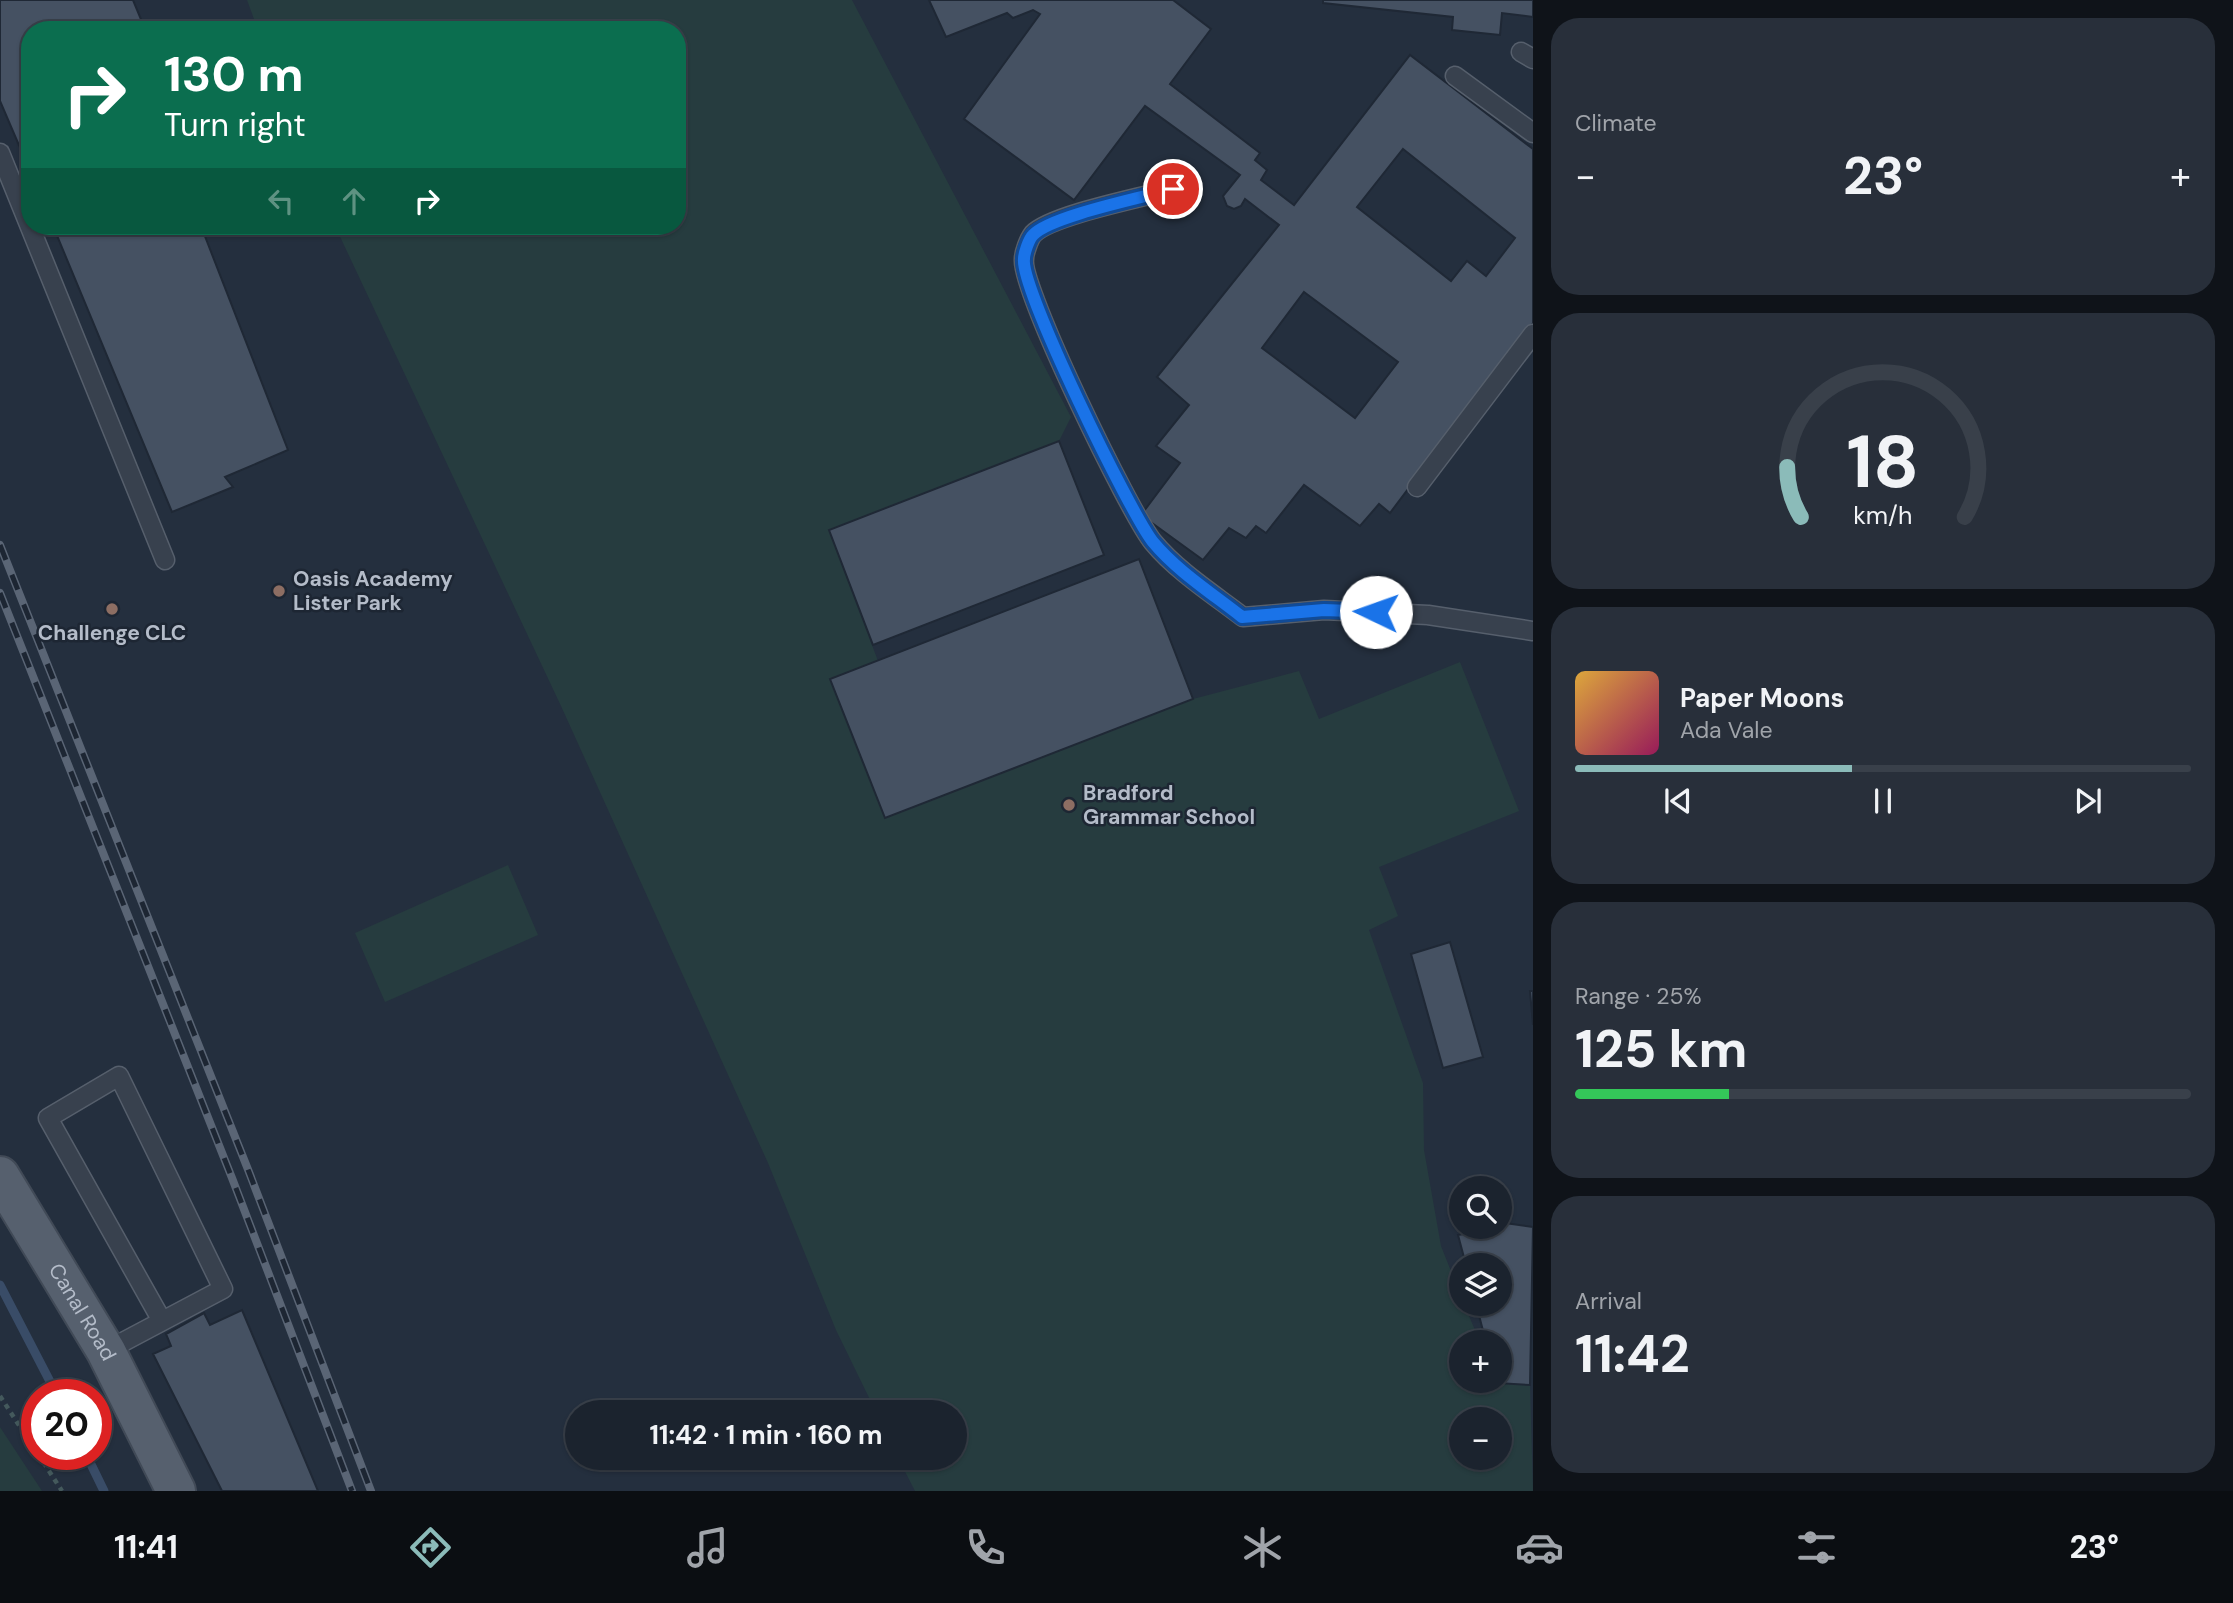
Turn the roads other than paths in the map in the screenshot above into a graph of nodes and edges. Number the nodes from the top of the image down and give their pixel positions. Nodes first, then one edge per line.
1 (1455, 76) dead end
2 (1533, 134) edge
3 (0, 153) edge
4 (1173, 189) dead end
5 (21, 205) edge
6 (33, 235) edge
7 (1533, 334) edge
8 (1417, 487) dead end
9 (165, 560) dead end
10 (1533, 631) edge
11 (0, 1177) edge
12 (162, 1321) junction
13 (106, 1351) junction
14 (176, 1491) edge

1 - 2 lane
3 - 5 lane
4 - 10 lane
6 - 9 lane
7 - 8 lane
11 - 13 main road, Canal Road
12 - 12 lane
12 - 13 lane
13 - 14 main road, Canal Road

